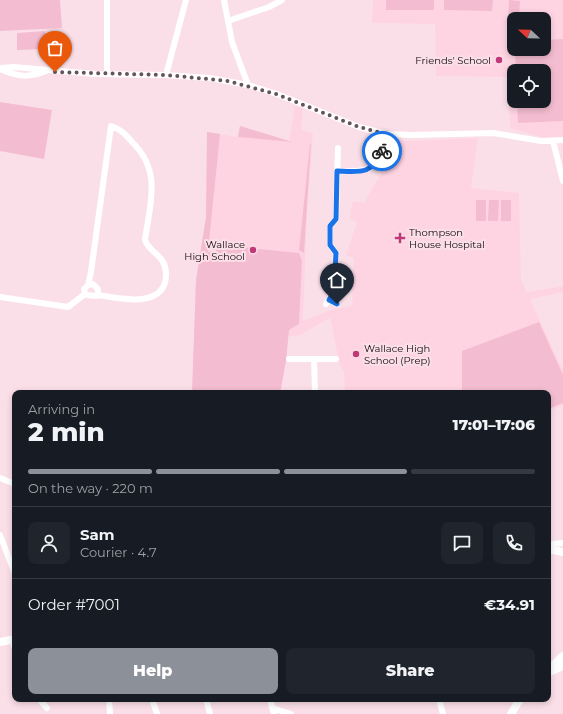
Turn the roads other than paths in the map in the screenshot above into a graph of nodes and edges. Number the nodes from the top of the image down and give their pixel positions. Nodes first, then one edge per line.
1 (107, 0) edge
2 (186, 0) edge
3 (224, 0) edge
4 (282, 0) edge
5 (228, 22) junction
6 (0, 68) edge
7 (47, 71) junction
8 (107, 74) junction
9 (166, 75) junction
10 (248, 85) junction
11 (386, 134) junction
12 (563, 140) edge
13 (553, 141) junction
14 (338, 148) dead end
15 (337, 171) junction
16 (563, 181) edge
17 (88, 285) junction
18 (85, 294) junction
19 (98, 295) junction
20 (0, 297) edge
21 (337, 304) dead end
22 (289, 359) dead end
23 (314, 359) junction
24 (336, 359) dead end
25 (315, 390) edge
26 (0, 478) edge
27 (12, 483) edge
28 (0, 535) edge
29 (563, 543) edge
30 (551, 548) edge
31 (563, 552) edge
32 (563, 558) edge
33 (12, 566) edge
34 (12, 639) edge
35 (0, 642) edge
36 (563, 656) edge
37 (563, 666) edge
38 (551, 667) edge
39 (551, 672) edge
40 (42, 702) edge
41 (110, 702) edge
42 (153, 702) edge
43 (207, 702) edge
44 (440, 702) edge
45 (518, 702) edge
46 (48, 708) dead end
47 (273, 711) edge
48 (110, 714) edge
49 (156, 714) edge
50 (210, 714) edge
51 (291, 714) edge
52 (443, 714) edge
53 (511, 714) edge

1 - 8 street
2 - 9 street
3 - 5 street
4 - 5 street
5 - 10 street
6 - 7 street
6 - 7 street
7 - 8 street
8 - 9 street
9 - 10 street
10 - 11 street
11 - 13 street
11 - 15 street
12 - 13 street
13 - 16 street
14 - 15 street
15 - 21 street
17 - 18 street
17 - 19 street
17 - 19 street
18 - 19 street
18 - 20 street
22 - 23 street
23 - 24 street
23 - 25 street
26 - 27 street
28 - 33 street
29 - 30 street
30 - 31 main road
30 - 32 main road
34 - 35 main road
36 - 38 main road
37 - 39 main road
40 - 46 street
41 - 48 street
42 - 49 street
43 - 50 street
44 - 52 street
45 - 53 main road
47 - 51 street

